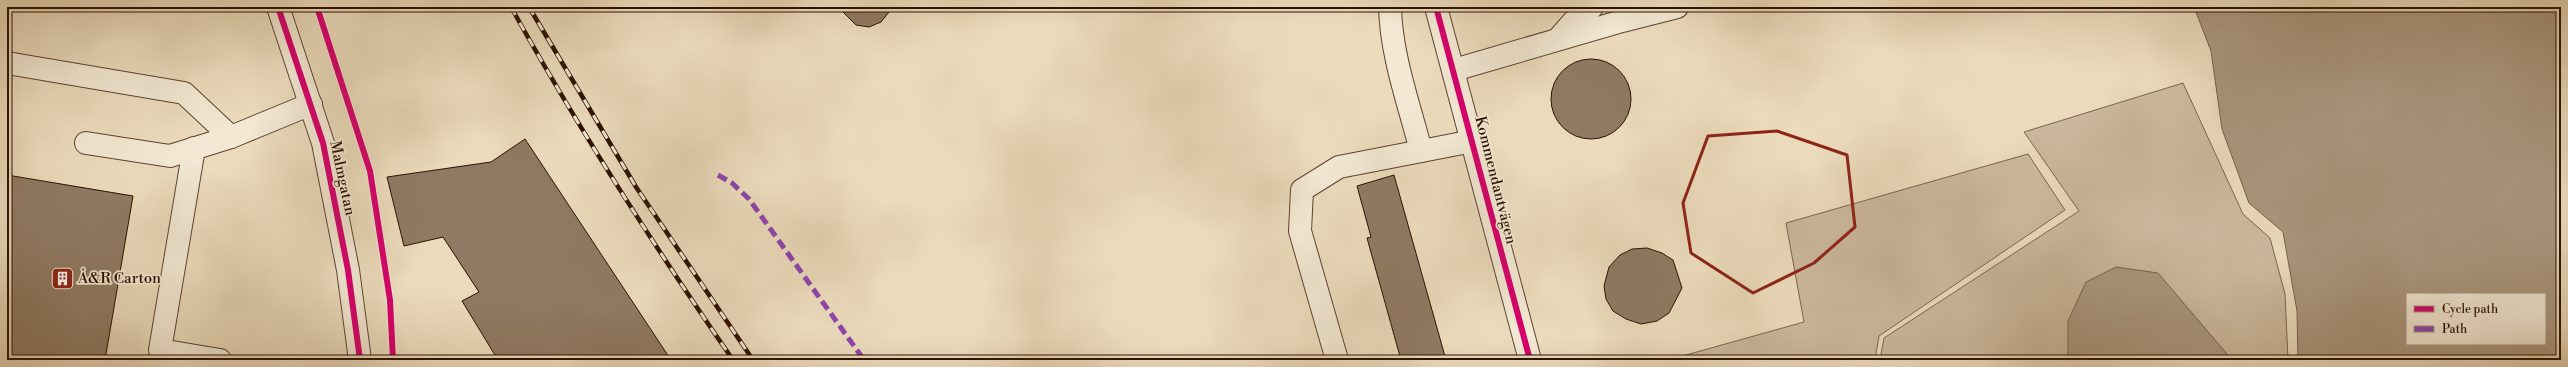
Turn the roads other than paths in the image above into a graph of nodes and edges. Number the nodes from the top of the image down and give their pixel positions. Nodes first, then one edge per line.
1 (278, 7) edge
2 (1390, 7) edge
3 (1436, 7) edge
4 (1592, 7) edge
5 (1677, 7) edge
6 (1557, 40) junction
7 (7, 63) edge
8 (1454, 70) junction
9 (311, 104) junction
10 (231, 137) junction
11 (1473, 142) junction
12 (86, 143) dead end
13 (194, 148) junction
14 (1421, 151) junction
15 (220, 360) edge
16 (360, 360) edge
17 (1337, 360) edge
18 (1530, 360) edge

1 - 9 street, Malmgatan
2 - 14 street
3 - 8 street, Kommendantvägen
4 - 6 street
5 - 6 street
6 - 8 street
7 - 10 street
8 - 11 street, Kommendantvägen
9 - 10 street
9 - 16 street, Malmgatan
10 - 13 street
11 - 14 street
11 - 18 street, Kommendantvägen
12 - 13 street
13 - 15 street
14 - 17 street

